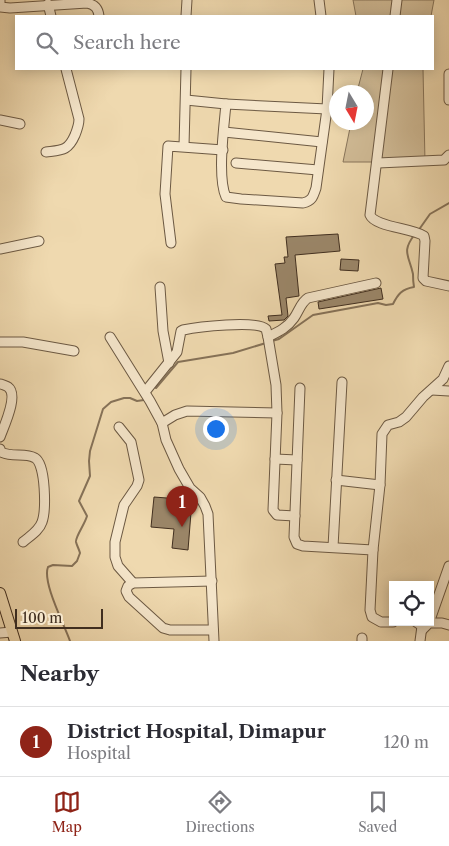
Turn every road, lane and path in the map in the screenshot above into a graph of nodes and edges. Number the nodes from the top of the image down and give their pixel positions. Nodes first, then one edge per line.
1 (0, 0) edge
2 (187, 0) edge
3 (319, 0) edge
4 (397, 0) edge
5 (95, 2) edge
6 (48, 4) junction
7 (51, 15) edge
8 (99, 15) edge
9 (186, 15) edge
10 (321, 15) edge
11 (395, 15) edge
12 (66, 70) edge
13 (186, 70) edge
14 (329, 70) edge
15 (388, 70) edge
16 (449, 74) edge
17 (186, 100) junction
18 (449, 100) edge
19 (226, 104) junction
20 (327, 109) junction
21 (0, 120) edge
22 (20, 124) dead end
23 (224, 132) junction
24 (322, 142) junction
25 (184, 146) junction
26 (223, 150) junction
27 (46, 152) dead end
28 (449, 155) edge
29 (236, 163) dead end
30 (378, 163) junction
31 (318, 170) junction
32 (39, 241) dead end
33 (171, 243) dead end
34 (0, 249) edge
35 (376, 283) dead end
36 (449, 286) edge
37 (160, 287) dead end
38 (110, 337) dead end
39 (269, 341) junction
40 (0, 342) edge
41 (74, 351) dead end
42 (169, 363) junction
43 (449, 366) edge
44 (342, 382) dead end
45 (0, 384) edge
46 (300, 388) dead end
47 (432, 390) junction
48 (449, 391) edge
49 (144, 392) junction
50 (277, 413) junction
51 (162, 423) junction
52 (119, 427) dead end
53 (0, 438) edge
54 (0, 449) edge
55 (275, 459) junction
56 (297, 460) junction
57 (336, 480) junction
58 (380, 485) junction
59 (295, 516) junction
60 (23, 542) dead end
61 (333, 547) junction
62 (373, 550) junction
63 (449, 566) edge
64 (212, 581) junction
65 (133, 583) junction
66 (0, 593) edge
67 (434, 610) edge
68 (389, 622) edge
69 (434, 622) edge
70 (449, 625) edge
71 (422, 626) edge
72 (426, 626) edge
73 (213, 630) junction
74 (422, 630) junction
75 (0, 633) edge
76 (14, 636) edge
77 (214, 641) edge
78 (420, 641) edge

1 - 6 street
2 - 9 street
3 - 10 street
4 - 11 street
5 - 6 street
5 - 8 street
6 - 7 street
12 - 27 street
13 - 17 street
14 - 20 street
15 - 30 street
16 - 18 street
17 - 19 street
17 - 25 street
19 - 20 street
19 - 23 street
20 - 24 street
21 - 22 street
23 - 24 street
23 - 26 street
24 - 31 street
25 - 26 street
25 - 33 street
26 - 31 street
28 - 30 street
29 - 31 street
30 - 36 street
32 - 34 street
35 - 39 street
37 - 42 street
38 - 49 street
39 - 42 street
39 - 50 street
40 - 41 street
42 - 49 street
43 - 47 street
44 - 57 street
45 - 53 street
46 - 56 street
47 - 48 street
47 - 58 street
49 - 51 street
50 - 51 street
50 - 55 street
51 - 64 street
52 - 65 street
54 - 60 street
55 - 56 street
55 - 59 street
56 - 59 street
57 - 58 street
57 - 61 street
58 - 62 street
59 - 61 street
61 - 62 street
62 - 68 street
63 - 67 street
64 - 65 street
64 - 73 street
65 - 73 street
66 - 76 main road
69 - 70 street
71 - 74 street
72 - 74 street
73 - 77 street
74 - 78 street
75 - 76 street

